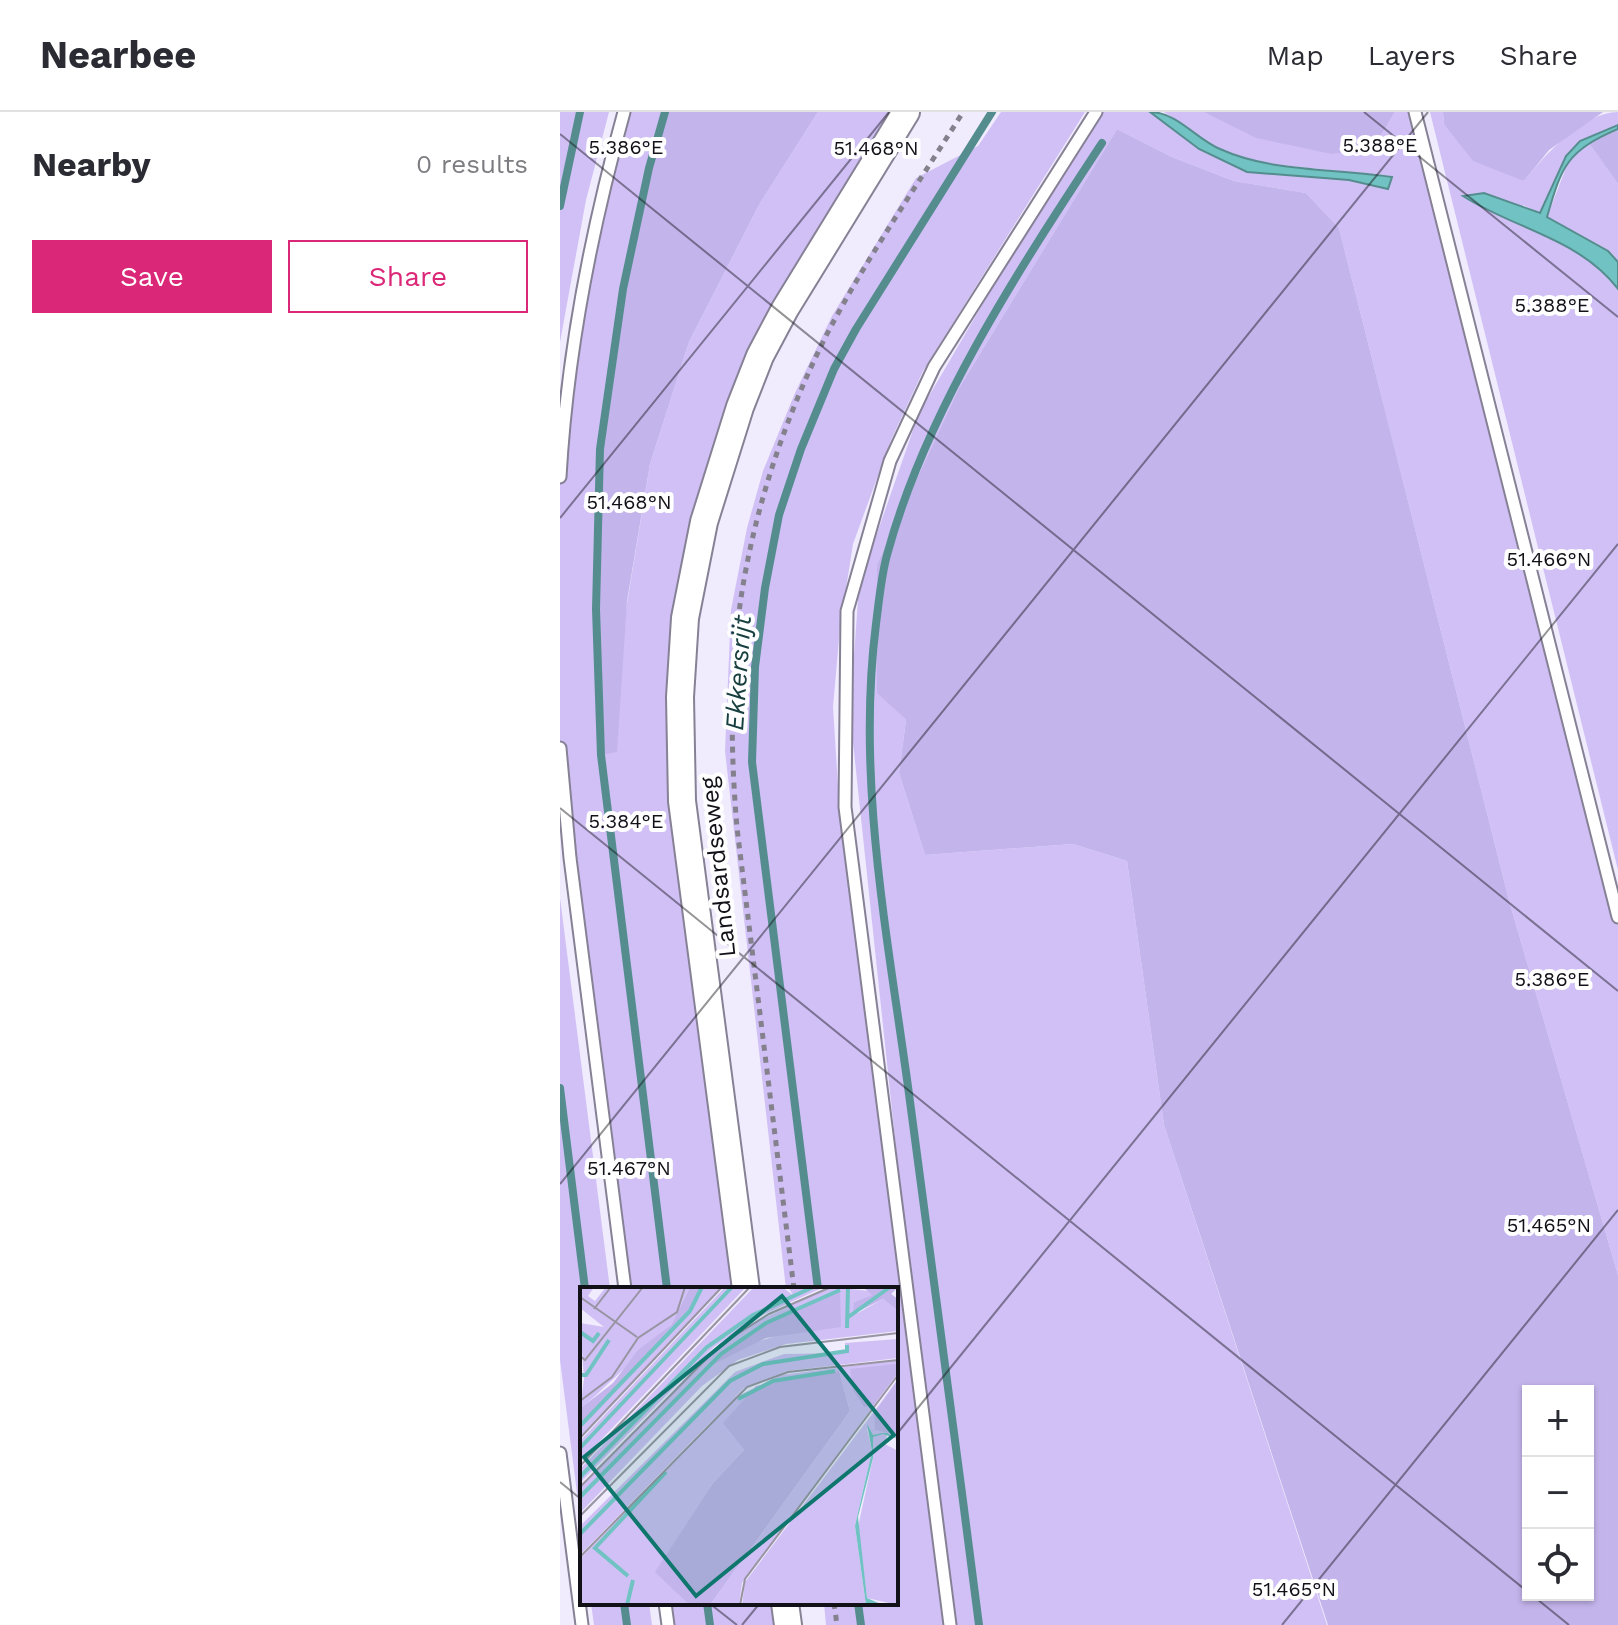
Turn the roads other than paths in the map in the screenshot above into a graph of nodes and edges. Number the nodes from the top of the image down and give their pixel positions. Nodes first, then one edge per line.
1 (624, 112) edge
2 (906, 112) edge
3 (1096, 112) edge
4 (1415, 112) edge
5 (560, 477) edge
6 (560, 748) edge
7 (1618, 917) edge
8 (625, 1287) edge
9 (746, 1287) edge
10 (560, 1453) edge
11 (665, 1605) edge
12 (785, 1605) edge
13 (582, 1625) edge
14 (668, 1625) edge
15 (788, 1625) edge
16 (950, 1625) edge

1 - 5 lane
2 - 9 street, Landsardseweg
3 - 16 lane
4 - 7 lane
6 - 8 lane
10 - 13 lane
11 - 14 lane
12 - 15 street

